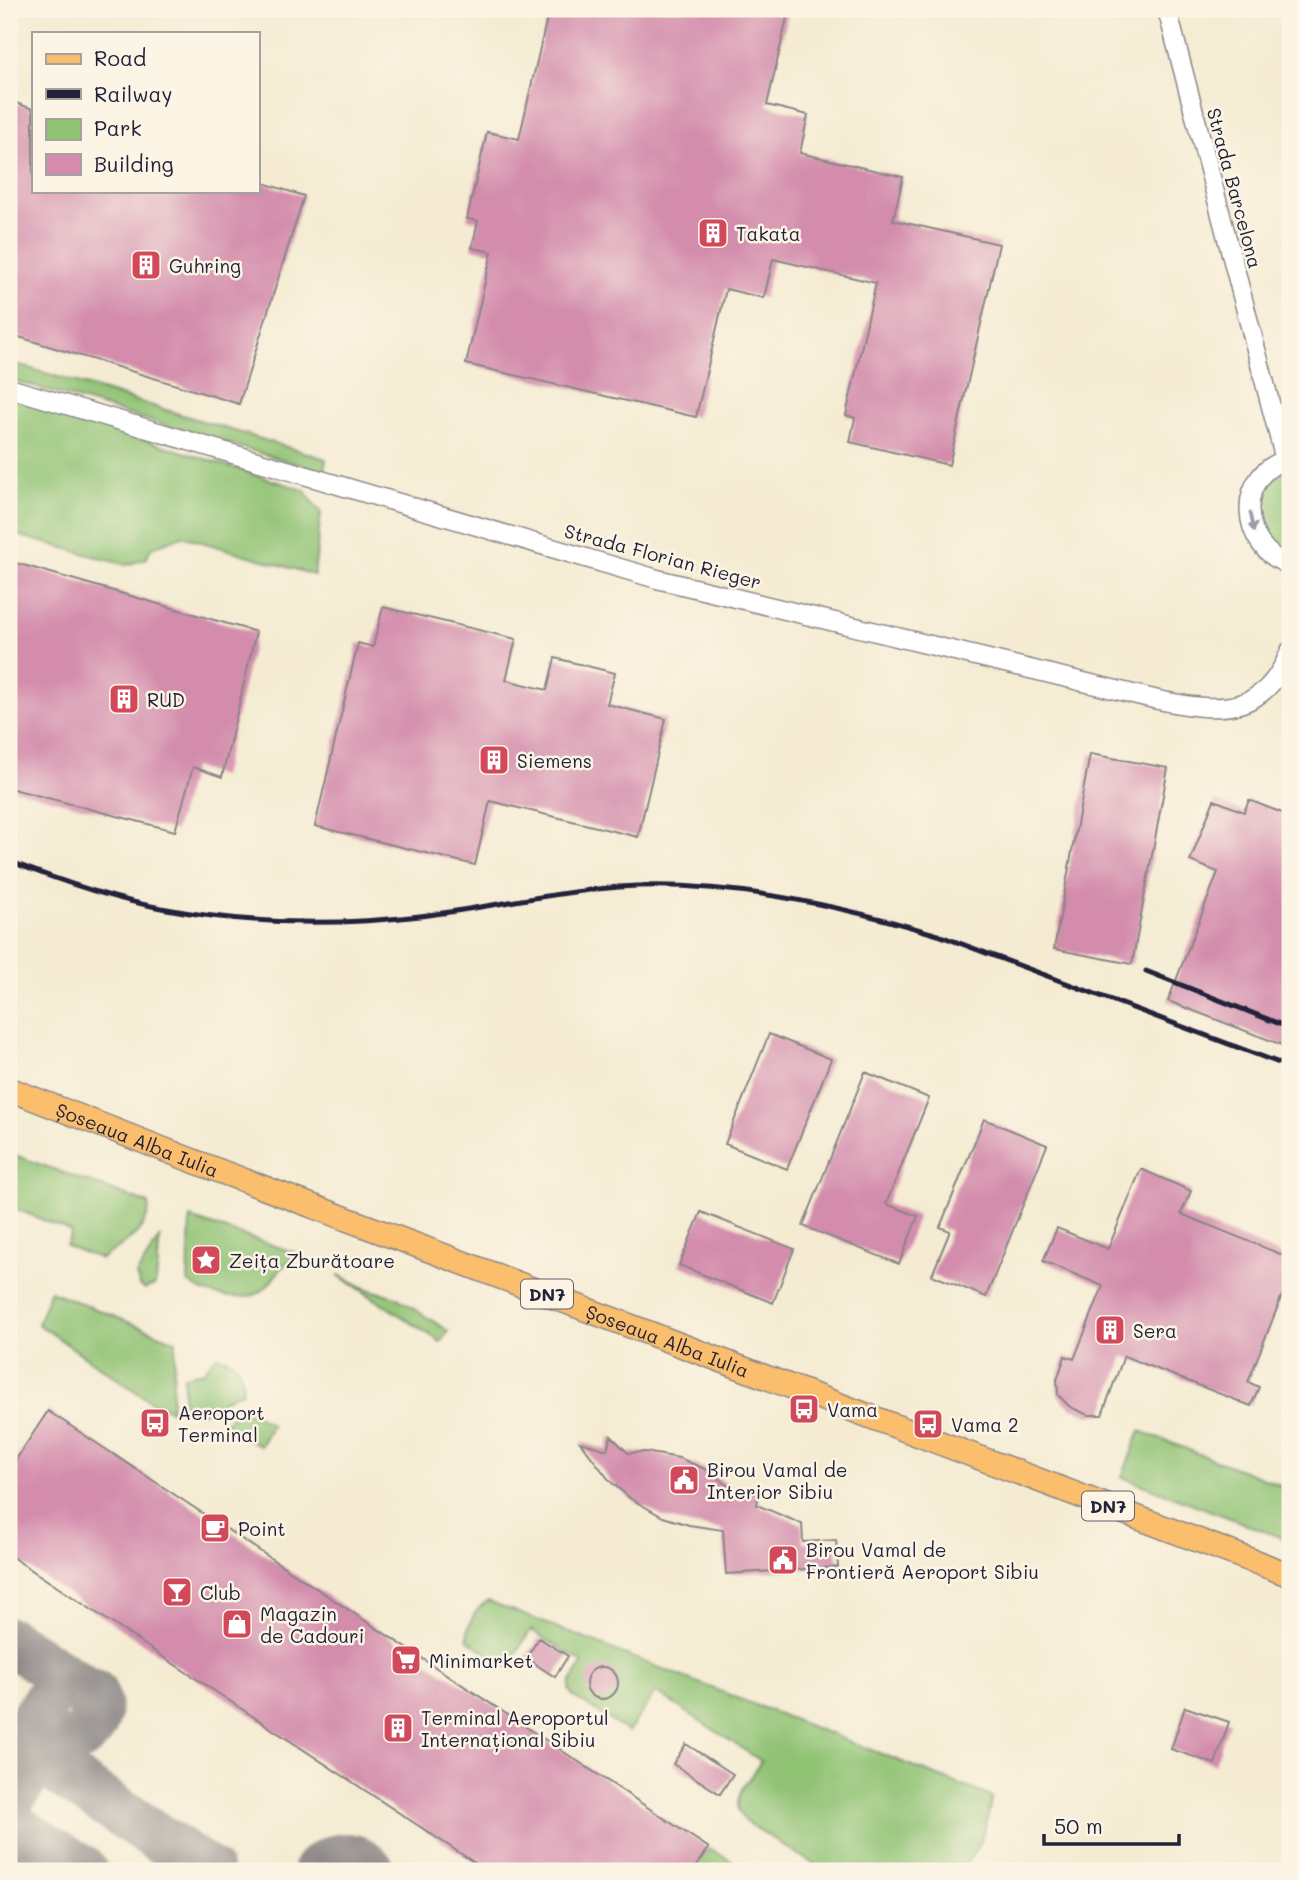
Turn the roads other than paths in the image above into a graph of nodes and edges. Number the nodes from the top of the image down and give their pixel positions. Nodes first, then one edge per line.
1 (1167, 9) edge
2 (9, 387) edge
3 (1288, 459) edge
4 (1290, 565) edge
5 (1290, 651) edge
6 (9, 1089) edge
7 (1290, 1575) edge

1 - 3 street, Strada Barcelona
2 - 5 street, Strada Florian Rieger
3 -> 4 street
6 - 7 main road, Șoseaua Alba Iulia / DN7

